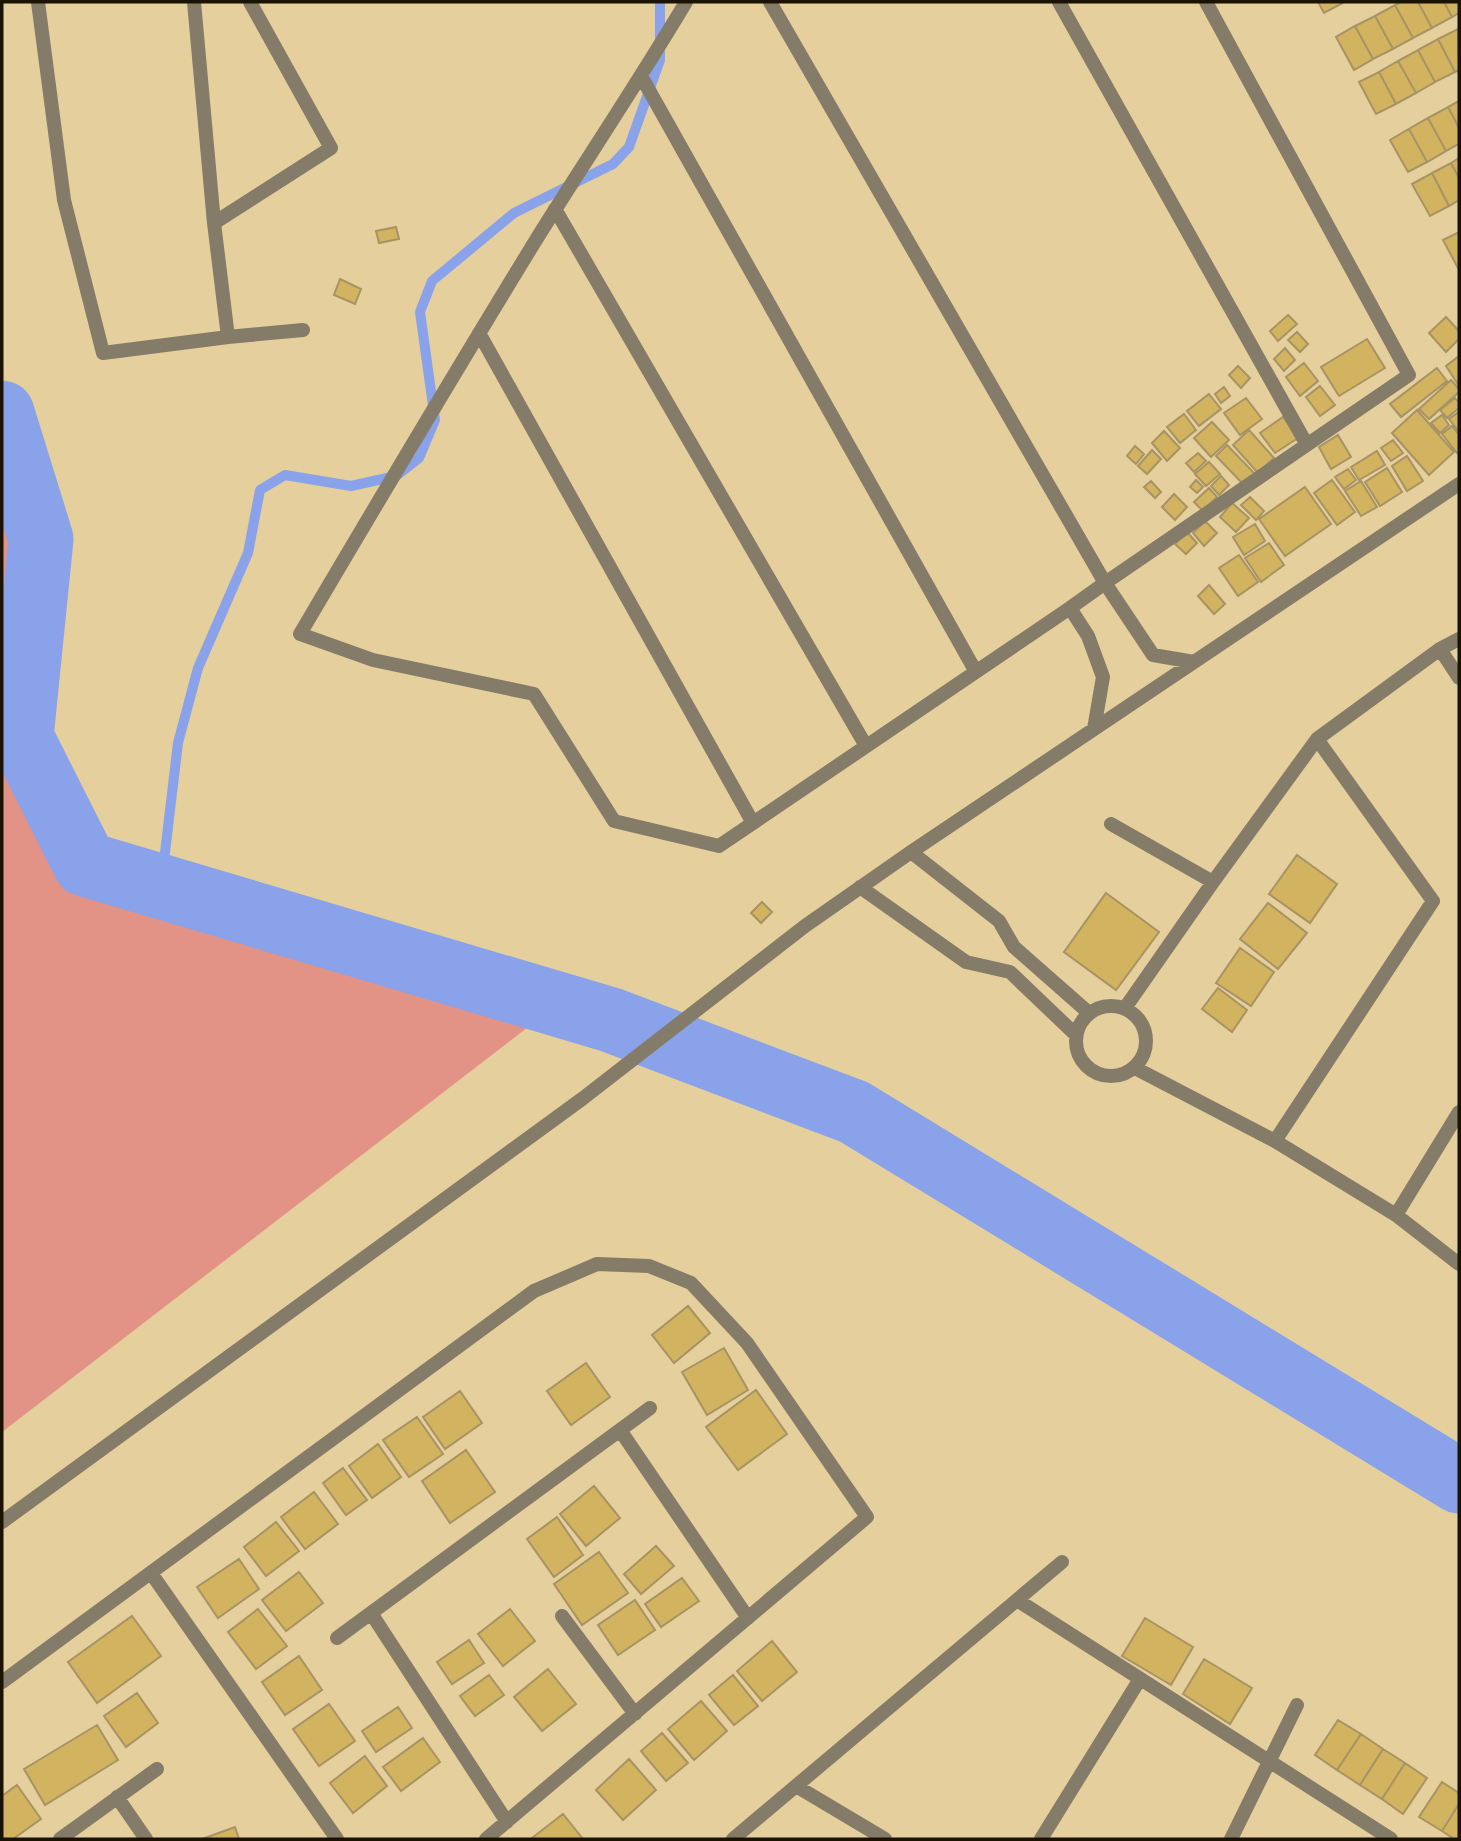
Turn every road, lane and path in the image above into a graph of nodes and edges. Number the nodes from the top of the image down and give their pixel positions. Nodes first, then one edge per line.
1 (38, 2) edge
2 (194, 2) edge
3 (250, 2) edge
4 (686, 2) edge
5 (770, 2) edge
6 (1059, 2) edge
7 (1206, 2) edge
8 (641, 76) junction
9 (555, 209) junction
10 (214, 223) junction
11 (303, 330) dead end
12 (479, 332) junction
13 (228, 337) junction
14 (1307, 445) junction
15 (1459, 484) edge
16 (1105, 583) junction
17 (1070, 608) junction
18 (1459, 639) edge
19 (1440, 649) junction
20 (1194, 662) junction
21 (976, 672) junction
22 (1459, 678) edge
23 (1094, 729) junction
24 (1317, 739) junction
25 (866, 746) junction
26 (753, 823) junction
27 (1111, 824) dead end
28 (911, 852) junction
29 (1213, 882) junction
30 (859, 887) junction
31 (1125, 1009) junction
32 (1089, 1013) junction
33 (1076, 1035) junction
34 (1135, 1068) junction
35 (1459, 1112) edge
36 (1275, 1141) junction
37 (1396, 1215) junction
38 (1459, 1264) edge
39 (650, 1408) dead end
40 (620, 1430) junction
41 (2, 1522) edge
42 (1062, 1562) dead end
43 (151, 1573) junction
44 (1017, 1600) junction
45 (370, 1613) junction
46 (562, 1616) dead end
47 (748, 1618) junction
48 (337, 1638) dead end
49 (1140, 1679) junction
50 (2, 1682) edge
51 (1297, 1705) dead end
52 (635, 1714) junction
53 (1269, 1762) junction
54 (157, 1769) dead end
55 (796, 1786) junction
56 (117, 1797) junction
57 (507, 1822) junction
58 (60, 1839) edge
59 (146, 1839) edge
60 (337, 1839) edge
61 (486, 1839) edge
62 (733, 1839) edge
63 (886, 1839) edge
64 (1041, 1839) edge
65 (1231, 1839) edge
66 (1391, 1839) edge

1 - 13 street
2 - 10 street
3 - 10 street
4 - 8 street
5 - 16 street
6 - 14 street
7 - 14 street
8 - 9 street
8 - 21 street
9 - 12 street
9 - 25 street
10 - 13 street
11 - 13 street
12 - 26 street
12 - 26 street
14 - 16 street
15 - 20 street
16 - 17 street
16 - 20 street
17 - 21 street
17 - 23 street
18 - 19 street
19 - 22 street
19 - 24 street
20 - 23 street
21 - 25 street
23 - 28 street
24 - 29 street
24 - 36 street
25 - 26 street
27 - 29 street
28 - 30 street
28 - 32 street
29 - 31 street
30 - 33 street
30 - 41 street
31 - 32 street
31 - 34 street
32 - 33 street
33 - 34 street
34 - 36 street
35 - 37 street
36 - 37 street
37 - 38 street
39 - 40 street
40 - 45 street
40 - 47 street
42 - 44 street
43 - 47 street
43 - 50 street
43 - 60 street
44 - 49 street
44 - 55 street
45 - 48 street
45 - 57 street
46 - 52 street
47 - 52 street
49 - 53 street
49 - 64 street
51 - 53 street
52 - 57 street
53 - 65 street
53 - 66 street
54 - 56 street
55 - 62 street
55 - 63 street
56 - 58 street
56 - 59 street
57 - 61 street

